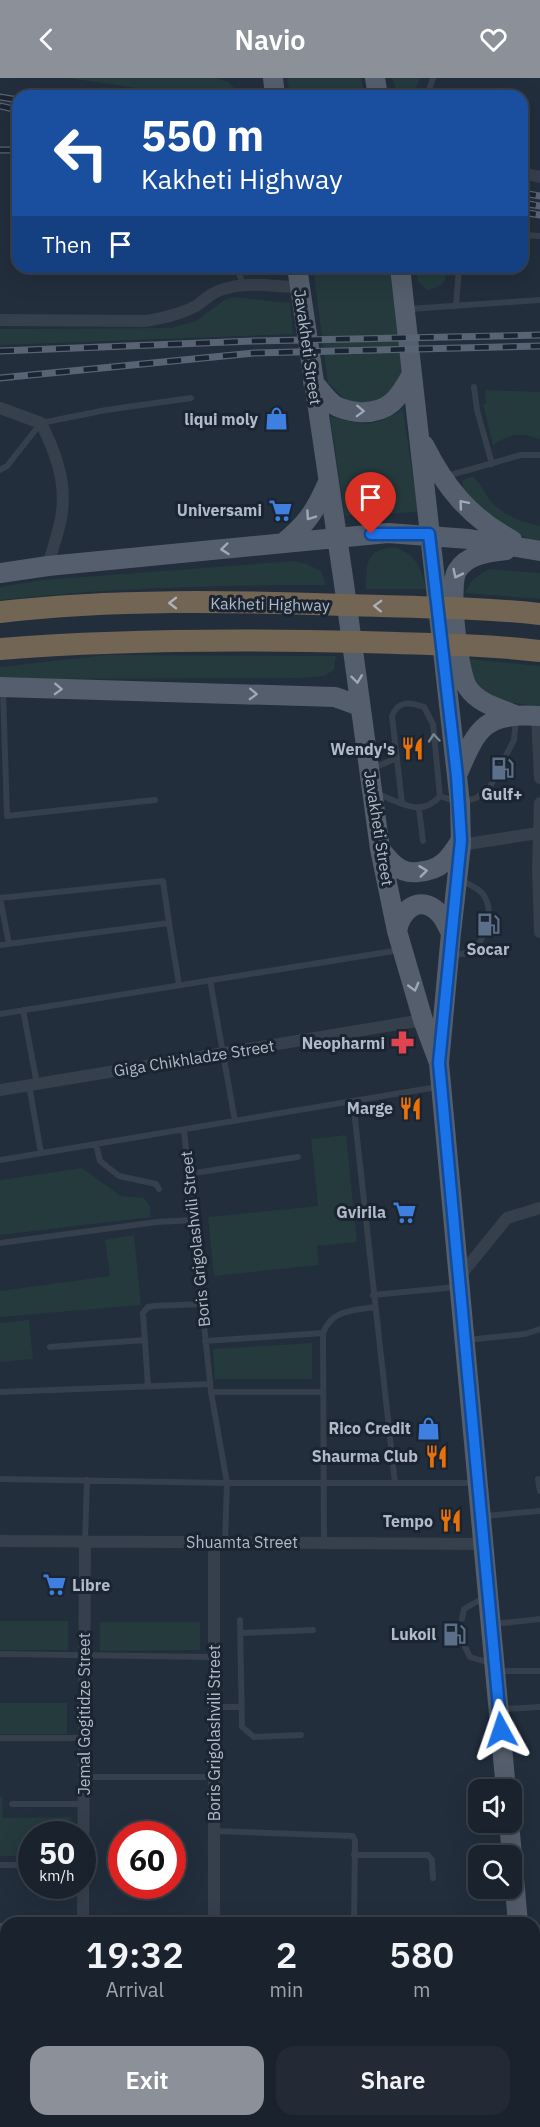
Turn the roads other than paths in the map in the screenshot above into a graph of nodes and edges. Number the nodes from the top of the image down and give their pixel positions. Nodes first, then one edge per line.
1 (239, 273) edge
2 (298, 273) edge
3 (401, 273) edge
4 (459, 273) edge
5 (243, 285) junction
6 (299, 287) junction
7 (540, 300) edge
8 (456, 306) junction
9 (405, 309) junction
10 (0, 320) edge
11 (412, 374) junction
12 (313, 382) junction
13 (474, 387) dead end
14 (191, 398) dead end
15 (0, 408) edge
16 (41, 423) junction
17 (421, 438) junction
18 (540, 455) edge
19 (492, 464) junction
20 (0, 470) edge
21 (444, 477) junction
22 (328, 482) junction
23 (429, 534) junction
24 (337, 538) junction
25 (283, 543) junction
26 (534, 550) edge
27 (48, 566) junction
28 (0, 573) edge
29 (0, 612) edge
30 (540, 614) edge
31 (0, 649) edge
32 (540, 651) edge
33 (2, 687) edge
34 (360, 706) junction
35 (515, 715) junction
36 (538, 716) edge
37 (397, 758) junction
38 (369, 770) junction
39 (457, 776) junction
40 (540, 778) edge
41 (372, 792) junction
42 (440, 796) junction
43 (155, 800) dead end
44 (402, 802) junction
45 (460, 803) junction
46 (540, 803) edge
47 (419, 809) junction
48 (538, 833) junction
49 (423, 841) dead end
50 (461, 843) junction
51 (380, 849) junction
52 (539, 864) edge
53 (458, 879) junction
54 (0, 898) edge
55 (489, 912) dead end
56 (169, 923) junction
57 (540, 932) edge
58 (451, 933) junction
59 (484, 934) dead end
60 (400, 940) junction
61 (9, 944) junction
62 (0, 945) edge
63 (449, 957) junction
64 (210, 980) junction
65 (179, 985) junction
66 (23, 1010) junction
67 (0, 1014) edge
68 (423, 1020) junction
69 (223, 1053) junction
70 (439, 1063) junction
71 (33, 1085) junction
72 (442, 1087) junction
73 (0, 1090) edge
74 (353, 1101) junction
75 (235, 1121) junction
76 (183, 1130) junction
77 (96, 1144) junction
78 (41, 1153) junction
79 (298, 1157) dead end
80 (0, 1160) edge
81 (188, 1174) junction
82 (159, 1189) dead end
83 (540, 1208) edge
84 (193, 1220) junction
85 (0, 1243) edge
86 (459, 1282) junction
87 (373, 1295) junction
88 (202, 1304) junction
89 (375, 1307) junction
90 (540, 1329) edge
91 (323, 1333) junction
92 (145, 1340) junction
93 (465, 1340) junction
94 (206, 1341) junction
95 (50, 1347) dead end
96 (210, 1384) junction
97 (148, 1386) junction
98 (0, 1392) edge
99 (211, 1392) junction
100 (323, 1392) junction
101 (0, 1479) edge
102 (538, 1479) dead end
103 (87, 1480) junction
104 (227, 1483) junction
105 (325, 1483) junction
106 (395, 1483) junction
107 (478, 1483) junction
108 (540, 1491) edge
109 (540, 1511) edge
110 (481, 1516) junction
111 (0, 1541) edge
112 (85, 1541) junction
113 (220, 1542) junction
114 (324, 1543) junction
115 (484, 1544) junction
116 (488, 1595) junction
117 (462, 1619) dead end
118 (540, 1619) edge
119 (240, 1620) dead end
120 (491, 1624) junction
121 (314, 1630) dead end
122 (241, 1633) junction
123 (465, 1647) dead end
124 (0, 1654) edge
125 (84, 1655) junction
126 (214, 1657) junction
127 (495, 1668) junction
128 (540, 1671) edge
129 (214, 1707) junction
130 (241, 1707) junction
131 (540, 1707) edge
132 (499, 1710) junction
133 (301, 1735) dead end
134 (0, 1738) edge
135 (84, 1738) junction
136 (84, 1777) junction
137 (214, 1777) junction
138 (505, 1779) edge
139 (12, 1804) dead end
140 (84, 1804) junction
141 (84, 1821) edge
142 (214, 1831) junction
143 (510, 1833) edge
144 (354, 1855) junction
145 (0, 1865) edge
146 (18, 1865) edge
147 (433, 1878) dead end
148 (83, 1899) edge
149 (83, 1917) edge
150 (214, 1917) edge
151 (354, 1917) edge
152 (517, 1917) edge

1 - 5 lane
2 - 6 main road, Javakheti Street
3 - 9 main road, Javakheti Street
4 - 8 lane
5 - 6 street
5 - 10 street
6 - 12 main road, Javakheti Street
7 - 8 lane
8 - 9 lane
9 - 11 main road, Javakheti Street
12 -> 11 main road
11 - 17 main road, Javakheti Street
12 - 22 main road, Javakheti Street
13 - 19 lane
14 - 16 lane
15 - 16 street
16 - 20 lane
16 - 27 street
17 - 21 main road
17 - 23 main road, Javakheti Street
18 - 19 lane
19 - 21 lane
26 -> 21 main road
22 - 24 main road, Javakheti Street
22 -> 25 main road
23 - 24 main road
23 - 26 main road
23 - 39 main road, Javakheti Street
24 - 25 main road
24 -> 34 main road, Javakheti Street
25 -> 27 main road
26 -> 35 main road
27 - 28 main road
30 -> 29 highway, Kakheti Highway
31 - 32 highway
33 -> 34 main road
33 - 43 lane
34 - 38 main road, Javakheti Street
35 - 36 main road
35 - 39 main road
35 - 45 lane
36 - 40 street
37 - 38 lane
42 -> 37 lane
37 - 44 lane
38 - 41 main road, Javakheti Street
39 - 45 main road, Javakheti Street
41 - 44 lane
41 - 51 main road, Javakheti Street
42 - 45 lane
42 - 47 lane
44 - 47 lane
45 - 50 main road, Javakheti Street
46 - 48 street
47 - 49 lane
48 - 50 street
48 - 52 street
51 -> 50 main road
50 - 53 main road, Javakheti Street
51 - 60 main road, Javakheti Street
52 - 57 street
53 - 55 lane
53 - 58 main road, Javakheti Street
54 - 56 lane
54 - 61 lane
56 - 61 lane
56 - 65 lane
58 - 60 main road
58 - 63 main road, Javakheti Street
59 - 63 lane
60 - 64 lane
60 -> 68 main road, Javakheti Street
61 - 62 lane
63 - 70 main road, Javakheti Street
64 - 65 lane
64 - 69 lane
65 - 66 lane
66 - 67 lane
66 - 71 lane
68 - 69 street, Giga Chikhladze Street
68 - 70 main road, Javakheti Street
69 - 71 street, Giga Chikhladze Street
69 - 75 lane
70 - 72 main road, Javakheti Street
71 - 73 street, Giga Chikhladze Street
71 - 78 lane
72 - 74 lane, Boris Grigolashvili Street
72 - 86 main road, Javakheti Street
74 - 75 lane, Boris Grigolashvili Street
74 - 87 lane
75 - 76 lane, Boris Grigolashvili Street
76 - 77 lane
76 - 81 lane, Boris Grigolashvili Street
77 - 78 lane
77 - 82 lane
78 - 80 lane
79 - 81 lane
81 - 84 lane, Boris Grigolashvili Street
83 - 86 street
84 - 85 lane
84 - 88 lane, Boris Grigolashvili Street
86 - 87 lane
86 - 93 main road, Javakheti Street
87 - 89 lane
88 - 92 lane
88 - 94 lane, Boris Grigolashvili Street
89 - 91 lane
89 - 106 lane
90 - 93 lane
91 - 94 lane
91 - 100 lane
92 - 95 lane
92 - 97 lane
93 - 107 main road, Javakheti Street
94 - 96 lane, Boris Grigolashvili Street
96 - 97 lane
96 - 99 lane, Boris Grigolashvili Street
97 - 98 lane
99 - 100 lane
99 - 104 lane, Boris Grigolashvili Street
100 - 105 lane
101 - 103 lane
102 - 108 lane
103 - 104 lane
103 - 112 lane
104 - 105 lane
104 - 113 lane, Boris Grigolashvili Street
105 - 106 lane
105 - 114 lane
106 - 107 lane
107 - 110 main road, Javakheti Street
109 - 110 lane
110 - 115 main road, Javakheti Street
111 - 112 street, Shuamta Street
112 - 113 street, Shuamta Street
112 - 125 street, Jemal Gogitidze Street
113 - 114 street, Shuamta Street
113 - 126 street, Boris Grigolashvili Street
114 - 115 street, Shuamta Street
115 - 116 main road, Javakheti Street
116 - 117 lane
116 - 120 main road, Javakheti Street
118 - 120 lane
119 - 122 lane
120 - 127 main road, Javakheti Street
121 - 122 lane
122 - 130 lane
123 - 127 lane
124 - 125 lane
125 - 126 lane
125 - 135 street, Jemal Gogitidze Street
126 - 129 street, Boris Grigolashvili Street
127 - 128 lane
127 - 132 main road, Javakheti Street
129 - 130 lane
129 - 137 street, Boris Grigolashvili Street
130 - 133 lane
131 - 132 lane
132 - 138 main road, Javakheti Street
134 - 135 lane
135 - 136 street, Jemal Gogitidze Street
136 - 137 lane
136 - 140 street, Jemal Gogitidze Street
137 - 142 street, Boris Grigolashvili Street
139 - 140 lane
140 - 141 street, Jemal Gogitidze Street
142 - 144 lane
142 - 150 street, Boris Grigolashvili Street
143 - 152 main road
144 - 147 lane
144 - 151 lane
145 - 146 lane
148 - 149 street, Jemal Gogitidze Street

